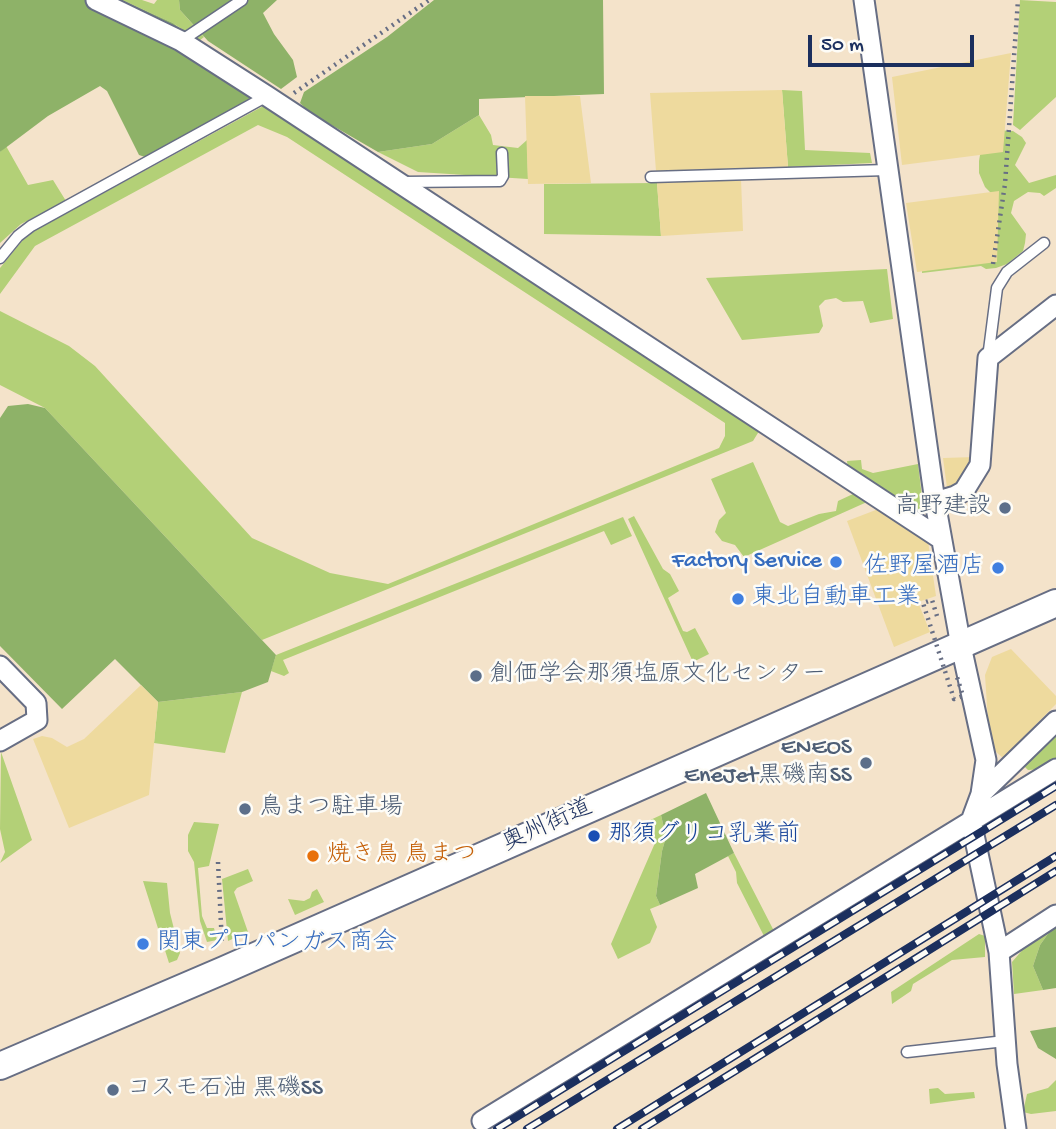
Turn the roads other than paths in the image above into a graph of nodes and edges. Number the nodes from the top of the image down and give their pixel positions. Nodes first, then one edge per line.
1 (96, 0) edge
2 (243, 0) edge
3 (863, 0) edge
4 (181, 41) junction
5 (273, 100) junction
6 (502, 153) dead end
7 (887, 170) junction
8 (651, 177) dead end
9 (398, 182) junction
10 (1044, 243) dead end
11 (0, 258) edge
12 (1056, 305) edge
13 (988, 358) junction
14 (935, 502) junction
15 (941, 539) junction
16 (1056, 604) edge
17 (961, 646) junction
18 (0, 666) edge
19 (1056, 721) edge
20 (0, 741) edge
21 (1056, 769) edge
22 (981, 793) junction
23 (971, 821) junction
24 (1056, 915) edge
25 (999, 952) junction
26 (1005, 1041) junction
27 (906, 1052) dead end
28 (0, 1066) edge
29 (482, 1121) dead end
30 (1016, 1129) edge

1 - 4 street
2 - 4 lane
3 - 7 street
4 - 5 street
5 - 9 street
5 - 11 lane
6 - 9 lane
7 - 8 lane
7 - 14 street
9 - 15 street
10 - 13 lane
12 - 13 street
13 - 14 street
14 - 15 street
15 - 17 street
16 - 17 main road, 奥州街道
17 - 22 street
17 - 28 main road, 奥州街道
18 - 20 street
19 - 22 street
21 - 23 street
22 - 23 street
23 - 25 street
23 - 29 street
24 - 25 street
25 - 26 street
26 - 27 lane
26 - 30 street

